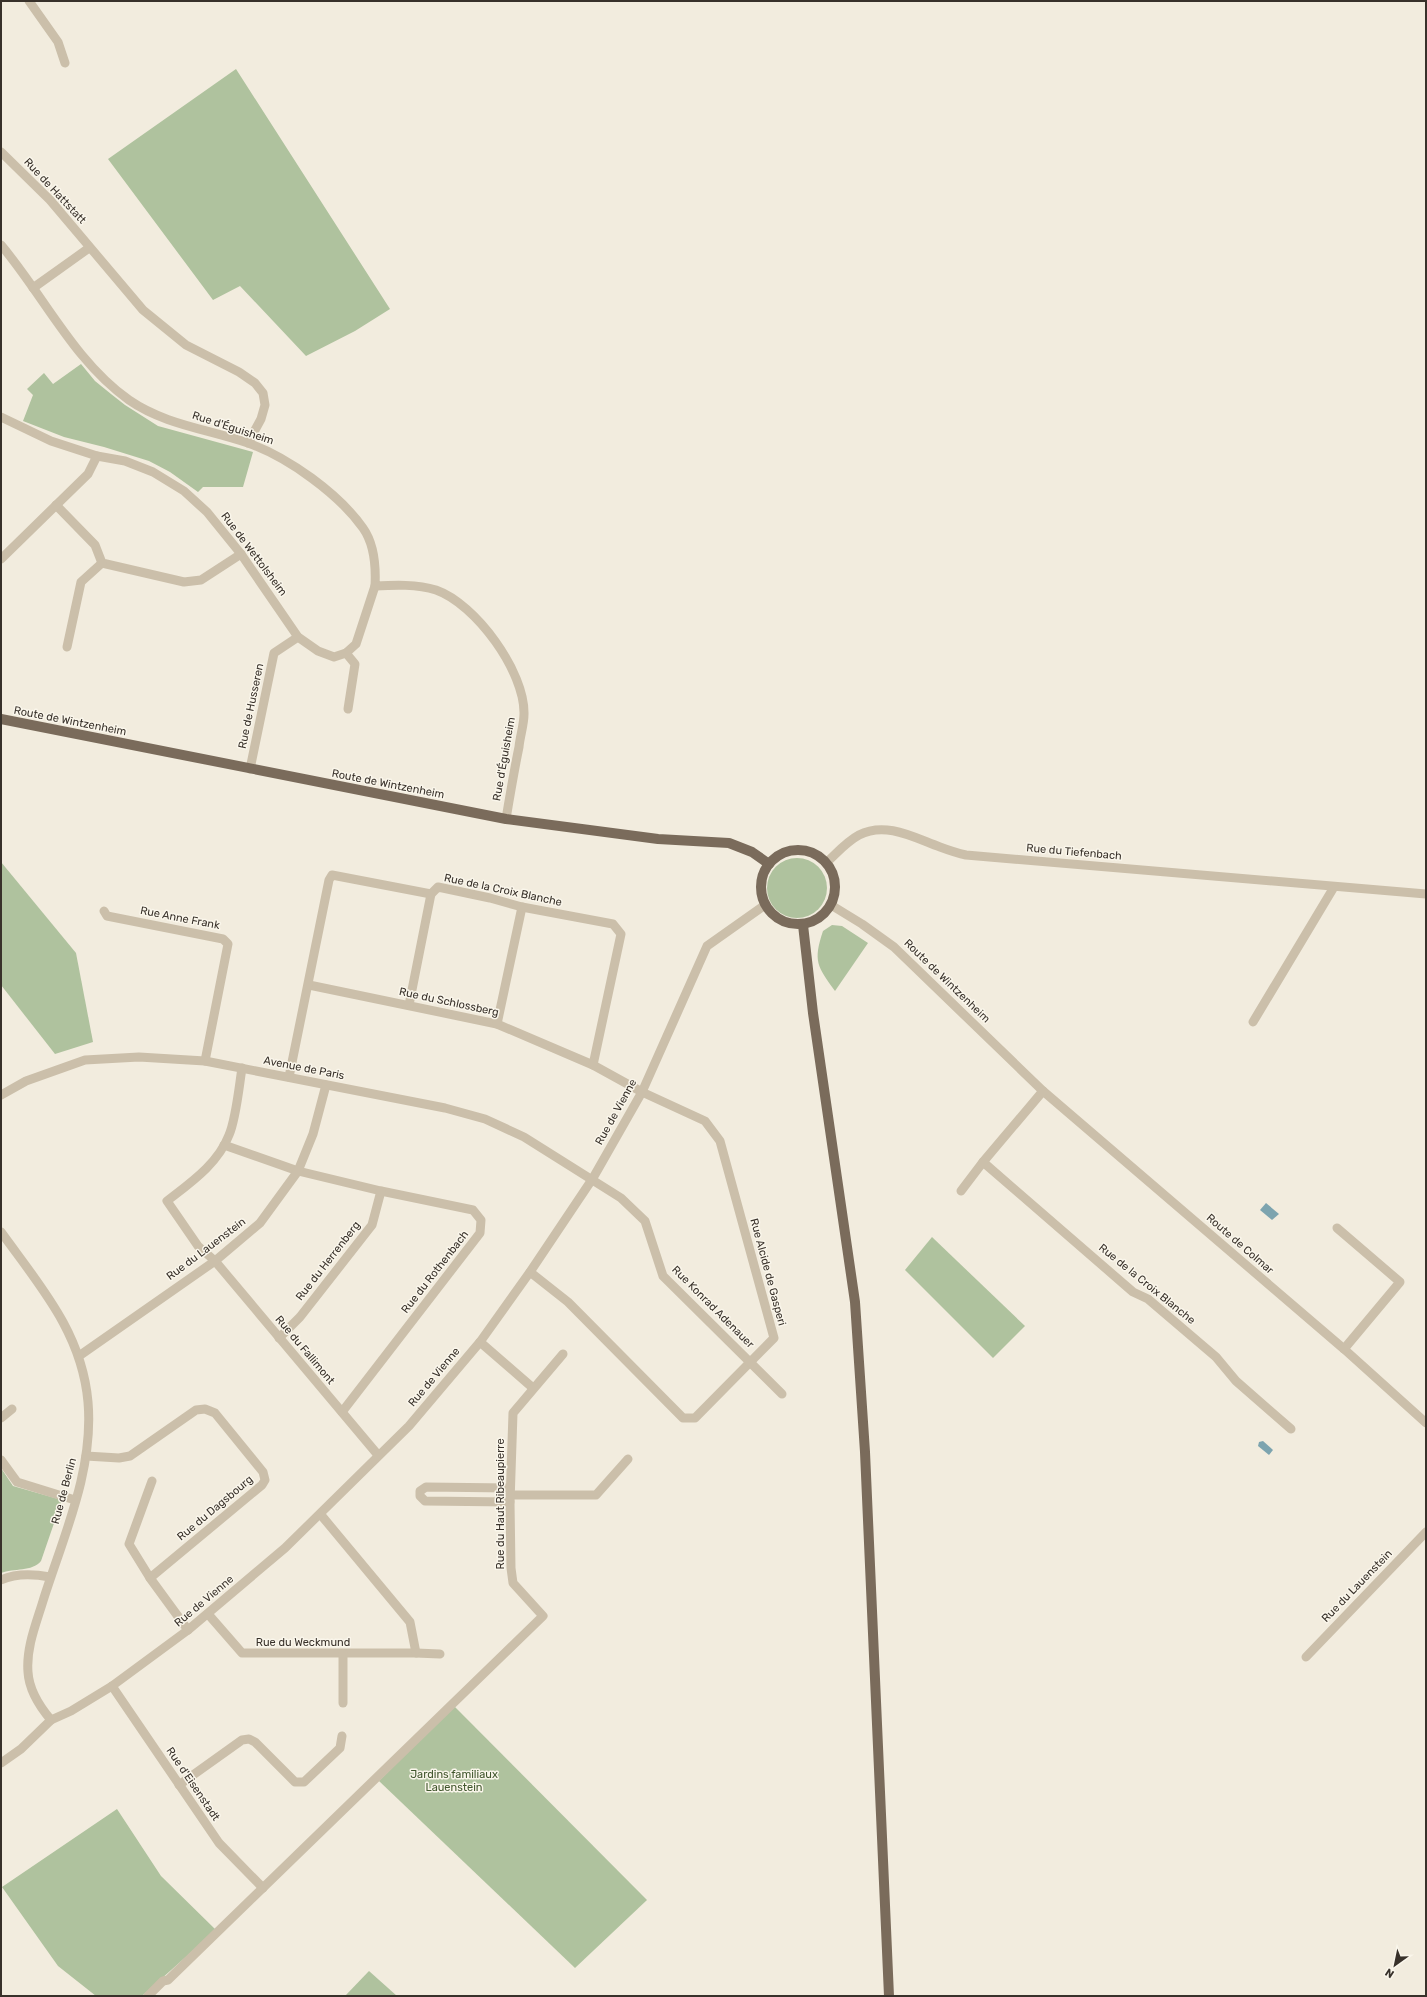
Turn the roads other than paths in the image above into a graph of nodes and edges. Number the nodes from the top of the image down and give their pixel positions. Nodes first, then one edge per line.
1 (29, 1) edge
2 (65, 63) dead end
3 (1, 152) edge
4 (1, 245) edge
5 (89, 248) junction
6 (33, 288) junction
7 (1, 417) edge
8 (248, 443) junction
9 (97, 456) junction
10 (56, 505) junction
11 (241, 554) junction
12 (1, 559) edge
13 (102, 563) junction
14 (375, 586) junction
15 (298, 637) junction
16 (67, 647) dead end
17 (346, 653) junction
18 (348, 709) dead end
19 (1, 719) edge
20 (250, 769) junction
21 (506, 819) junction
22 (826, 862) junction
23 (769, 864) junction
24 (1334, 887) junction
25 (431, 894) junction
26 (1426, 894) edge
27 (765, 905) junction
28 (831, 905) junction
29 (522, 907) junction
30 (104, 911) dead end
31 (803, 925) junction
32 (309, 986) junction
33 (409, 1005) junction
34 (1252, 1022) dead end
35 (497, 1024) junction
36 (205, 1061) junction
37 (593, 1065) junction
38 (242, 1068) junction
39 (289, 1077) junction
40 (326, 1084) junction
41 (1040, 1088) junction
42 (642, 1092) junction
43 (1, 1095) edge
44 (224, 1145) junction
45 (983, 1162) junction
46 (298, 1171) junction
47 (593, 1178) junction
48 (381, 1191) junction
49 (961, 1191) dead end
50 (1337, 1228) dead end
51 (1, 1232) edge
52 (9, 1244) junction
53 (1, 1249) edge
54 (215, 1260) junction
55 (530, 1272) junction
56 (280, 1338) junction
57 (480, 1342) junction
58 (1344, 1349) junction
59 (562, 1354) dead end
60 (79, 1356) junction
61 (751, 1362) junction
62 (533, 1388) junction
63 (782, 1394) dead end
64 (12, 1409) dead end
65 (342, 1412) junction
66 (1, 1418) edge
67 (1426, 1423) edge
68 (1291, 1429) dead end
69 (378, 1455) junction
70 (86, 1456) junction
71 (628, 1459) dead end
72 (1, 1460) edge
73 (152, 1481) dead end
74 (510, 1495) junction
75 (75, 1500) junction
76 (321, 1515) junction
77 (1426, 1532) edge
78 (50, 1577) junction
79 (150, 1578) junction
80 (1, 1580) edge
81 (208, 1614) junction
82 (188, 1630) junction
83 (416, 1653) junction
84 (343, 1654) junction
85 (440, 1654) dead end
86 (1306, 1657) dead end
87 (112, 1686) junction
88 (343, 1703) dead end
89 (51, 1720) junction
90 (342, 1736) dead end
91 (1, 1763) edge
92 (179, 1784) junction
93 (264, 1888) junction
94 (148, 1996) edge
95 (889, 1996) edge

1 - 2 street
3 - 5 street, Rue de Hattstatt
4 - 6 street, Rue d'Éguisheim
5 - 6 street
5 - 8 street, Rue de Hattstatt
6 - 8 street, Rue d'Éguisheim
7 - 9 street, Rue de Wettolsheim
8 - 14 street, Rue d'Éguisheim
9 - 10 street
9 - 11 street, Rue de Wettolsheim
10 - 12 street
10 - 13 street
11 - 13 street
11 - 15 street, Rue de Wettolsheim
13 - 16 street
14 - 17 street
14 - 21 street, Rue d'Éguisheim
15 - 17 street, Rue de Wettolsheim
15 - 20 street, Rue de Husseren
17 - 18 street
19 - 20 main road, Route de Wintzenheim
20 - 21 main road, Route de Wintzenheim
21 - 23 main road, Route de Wintzenheim
22 - 23 main road
22 - 24 street, Rue du Tiefenbach
22 - 28 main road
23 - 27 main road
24 - 26 street, Rue du Tiefenbach
24 - 34 street
25 - 29 street, Rue de la Croix Blanche
25 - 32 street, Rue de la Croix Blanche
25 - 33 street
27 - 31 main road
27 - 42 street, Rue de Vienne
28 - 31 main road
28 - 41 street, Route de Wintzenheim
29 - 35 street
29 - 37 street, Rue de la Croix Blanche
30 - 36 street, Rue Anne Frank
31 - 95 main road
32 - 33 street, Rue du Schlossberg
32 - 39 street, Rue de la Croix Blanche
33 - 35 street, Rue du Schlossberg
35 - 37 street, Rue du Schlossberg
36 - 38 street, Avenue de Paris
36 - 43 street, Avenue de Paris
37 - 42 street, Rue du Schlossberg
38 - 39 street, Avenue de Paris
38 - 44 street
39 - 40 street, Avenue de Paris
40 - 46 street, Rue du Lauenstein
40 - 47 street, Avenue de Paris
41 - 45 street
41 - 58 street, Route de Colmar
42 - 47 street, Rue de Vienne
42 - 61 street, Rue Alcide de Gasperi
44 - 46 street, Rue du Rothenbach
44 - 54 street, Rue du Fallimont
45 - 49 street
45 - 68 street, Rue de la Croix Blanche
46 - 48 street, Rue du Rothenbach
46 - 54 street, Rue du Lauenstein
47 - 55 street, Rue de Vienne
47 - 61 street, Rue Konrad Adenauer
48 - 56 street, Rue du Herrenberg
48 - 65 street, Rue du Rothenbach
50 - 58 street
51 - 52 street, Rue de Berlin
52 - 53 street
52 - 60 street, Rue de Berlin
54 - 56 street, Rue du Fallimont
54 - 60 street, Rue du Lauenstein
55 - 57 street, Rue de Vienne
55 - 61 street, Rue Alcide de Gasperi
56 - 65 street, Rue du Fallimont
57 - 62 street
57 - 69 street, Rue de Vienne
58 - 67 street, Route de Colmar
59 - 62 street, Rue du Haut Ribeaupierre
60 - 70 street, Rue de Berlin
61 - 63 street, Rue Konrad Adenauer
62 - 74 street, Rue du Haut Ribeaupierre
64 - 66 street
65 - 69 street, Rue du Fallimont
69 - 76 street, Rue de Vienne
70 - 75 street, Rue de Berlin
70 - 79 street, Rue du Dagsbourg
71 - 74 street
72 - 75 street
73 - 79 street
74 - 74 street
74 - 93 street, Rue du Haut Ribeaupierre
75 - 78 street, Rue de Berlin
76 - 81 street, Rue de Vienne
76 - 83 street
77 - 86 street, Rue du Lauenstein
78 - 80 street
78 - 89 street, Rue de Berlin
79 - 82 street
81 - 82 street, Rue de Vienne
81 - 84 street, Rue du Weckmund
82 - 87 street, Rue de Vienne
83 - 84 street, Rue du Weckmund
83 - 85 street, Rue du Weckmund
84 - 88 street
87 - 89 street, Rue de Vienne
87 - 92 street, Rue d'Eisenstadt
89 - 91 street, Rue de Vienne
90 - 92 street
92 - 93 street, Rue d'Eisenstadt
93 - 94 street

